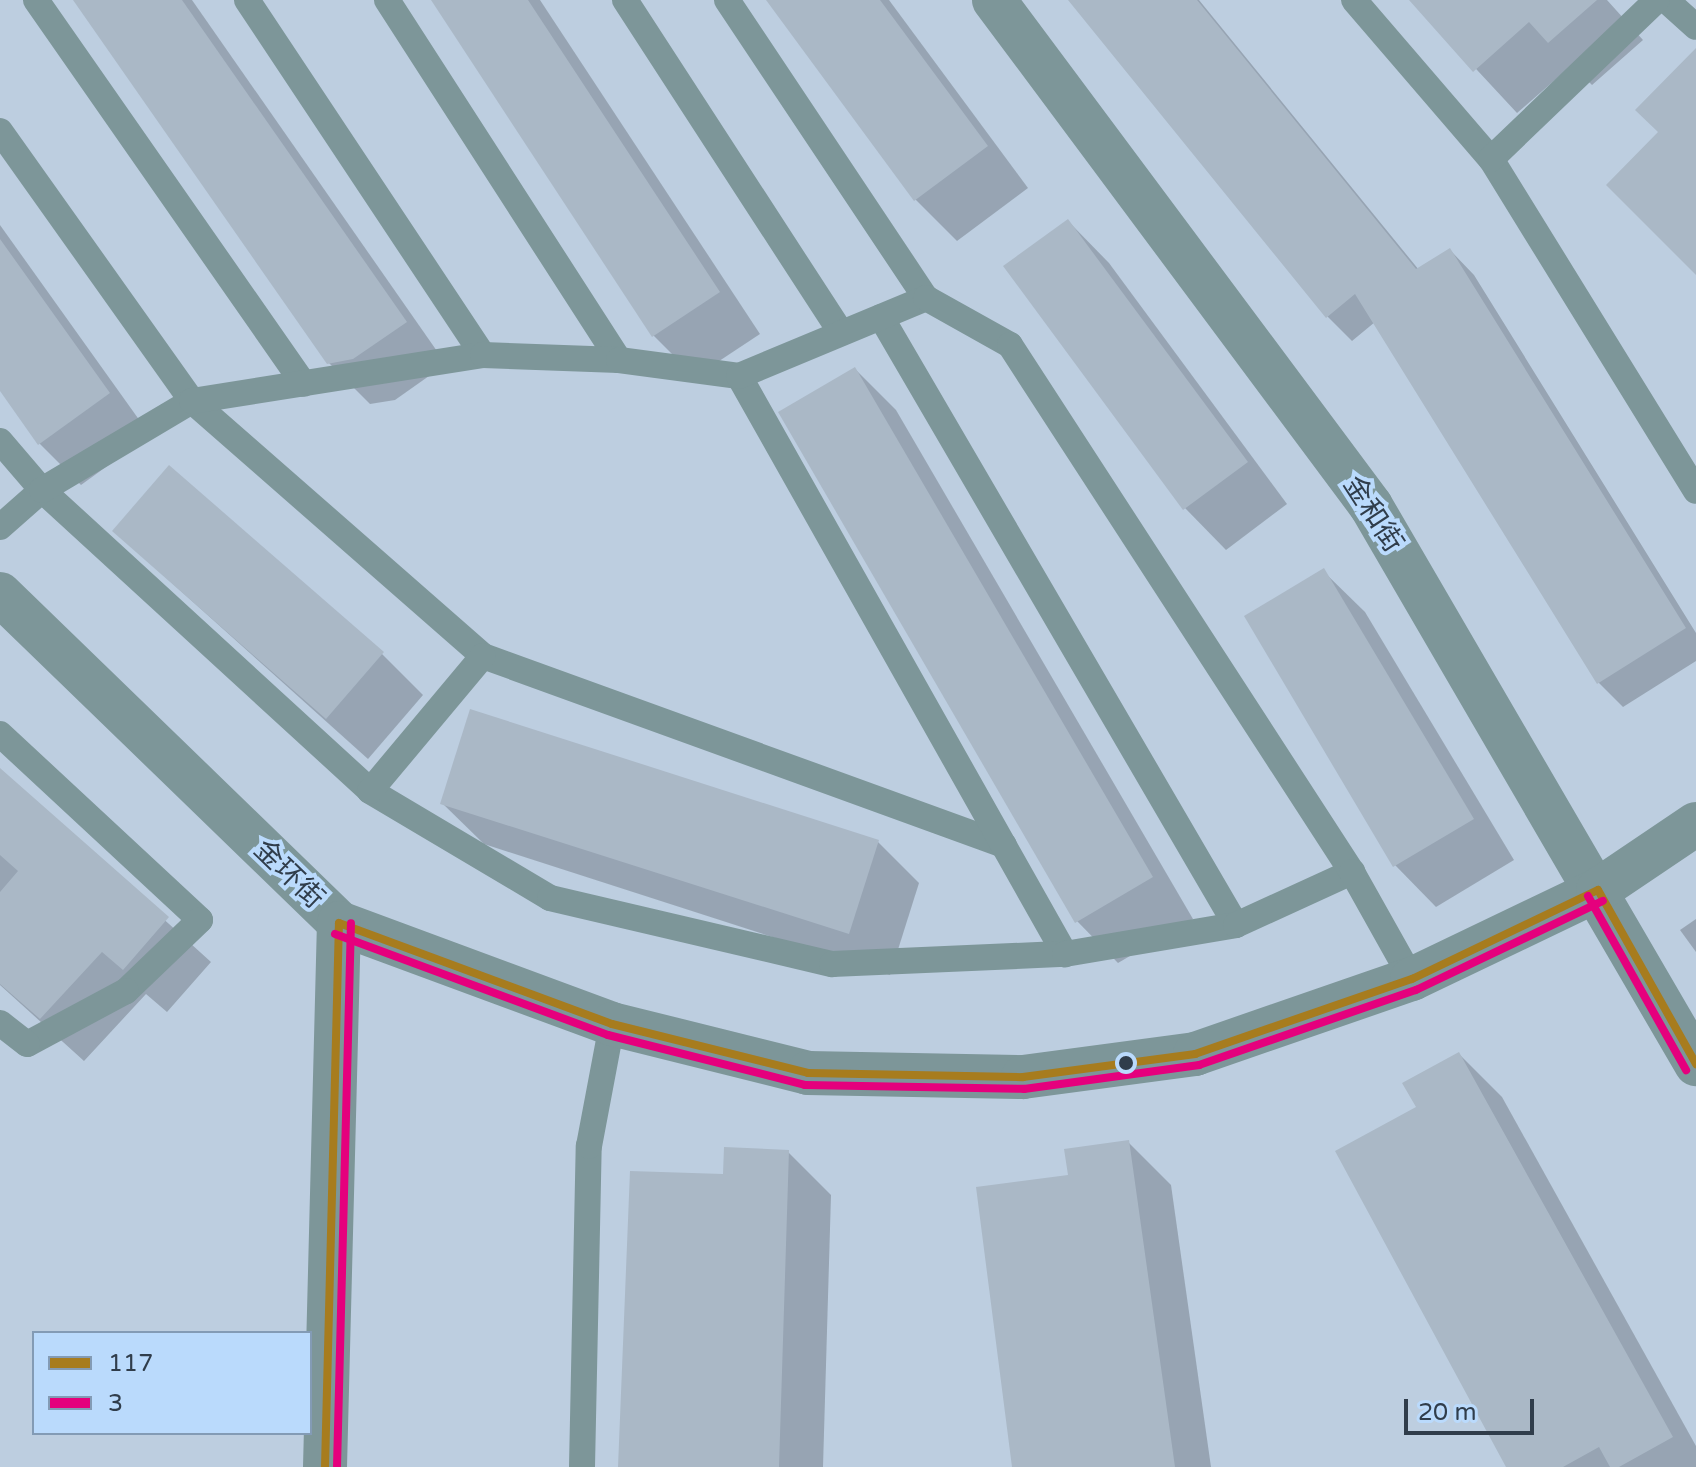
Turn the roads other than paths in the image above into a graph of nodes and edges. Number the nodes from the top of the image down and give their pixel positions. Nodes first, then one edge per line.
1 (36, 0) edge
2 (247, 0) edge
3 (387, 0) edge
4 (625, 0) edge
5 (727, 0) edge
6 (994, 0) edge
7 (1354, 0) edge
8 (1657, 0) edge
9 (1666, 0) edge
10 (1696, 27) edge
11 (0, 131) edge
12 (1491, 159) junction
13 (926, 298) junction
14 (881, 317) junction
15 (841, 333) junction
16 (483, 355) junction
17 (619, 360) junction
18 (739, 376) junction
19 (304, 384) junction
20 (192, 401) junction
21 (0, 441) edge
22 (42, 490) junction
23 (1696, 491) edge
24 (0, 527) edge
25 (0, 594) edge
26 (483, 656) junction
27 (0, 734) edge
28 (370, 791) junction
29 (1696, 824) edge
30 (1004, 845) junction
31 (1352, 872) junction
32 (1598, 890) junction
33 (339, 923) junction
34 (1236, 925) junction
35 (1065, 954) junction
36 (1412, 979) junction
37 (0, 1023) edge
38 (612, 1024) junction
39 (1696, 1064) edge
40 (325, 1467) edge
41 (582, 1467) edge

1 - 19 lane
2 - 16 lane
3 - 17 lane
4 - 15 lane
5 - 13 lane
6 - 32 street, 金和街
7 - 12 lane
8 - 12 lane
9 - 10 lane
11 - 20 lane
12 - 23 lane
13 - 14 lane
13 - 31 lane
14 - 15 lane
14 - 34 lane
15 - 18 lane
16 - 17 lane
16 - 19 lane
17 - 18 lane
18 - 30 lane
19 - 20 lane
20 - 22 lane
20 - 26 lane
21 - 22 lane
22 - 24 lane
22 - 28 lane
25 - 33 street, 金环街
26 - 28 lane
26 - 30 lane
27 - 37 lane
28 - 35 lane
29 - 32 street, 金环街
30 - 35 lane
31 - 34 lane
31 - 36 lane
32 - 36 street, 金环街
32 - 39 street, 金和街
33 - 38 street, 金环街
33 - 40 street
34 - 35 lane
36 - 38 street, 金环街
38 - 41 lane

